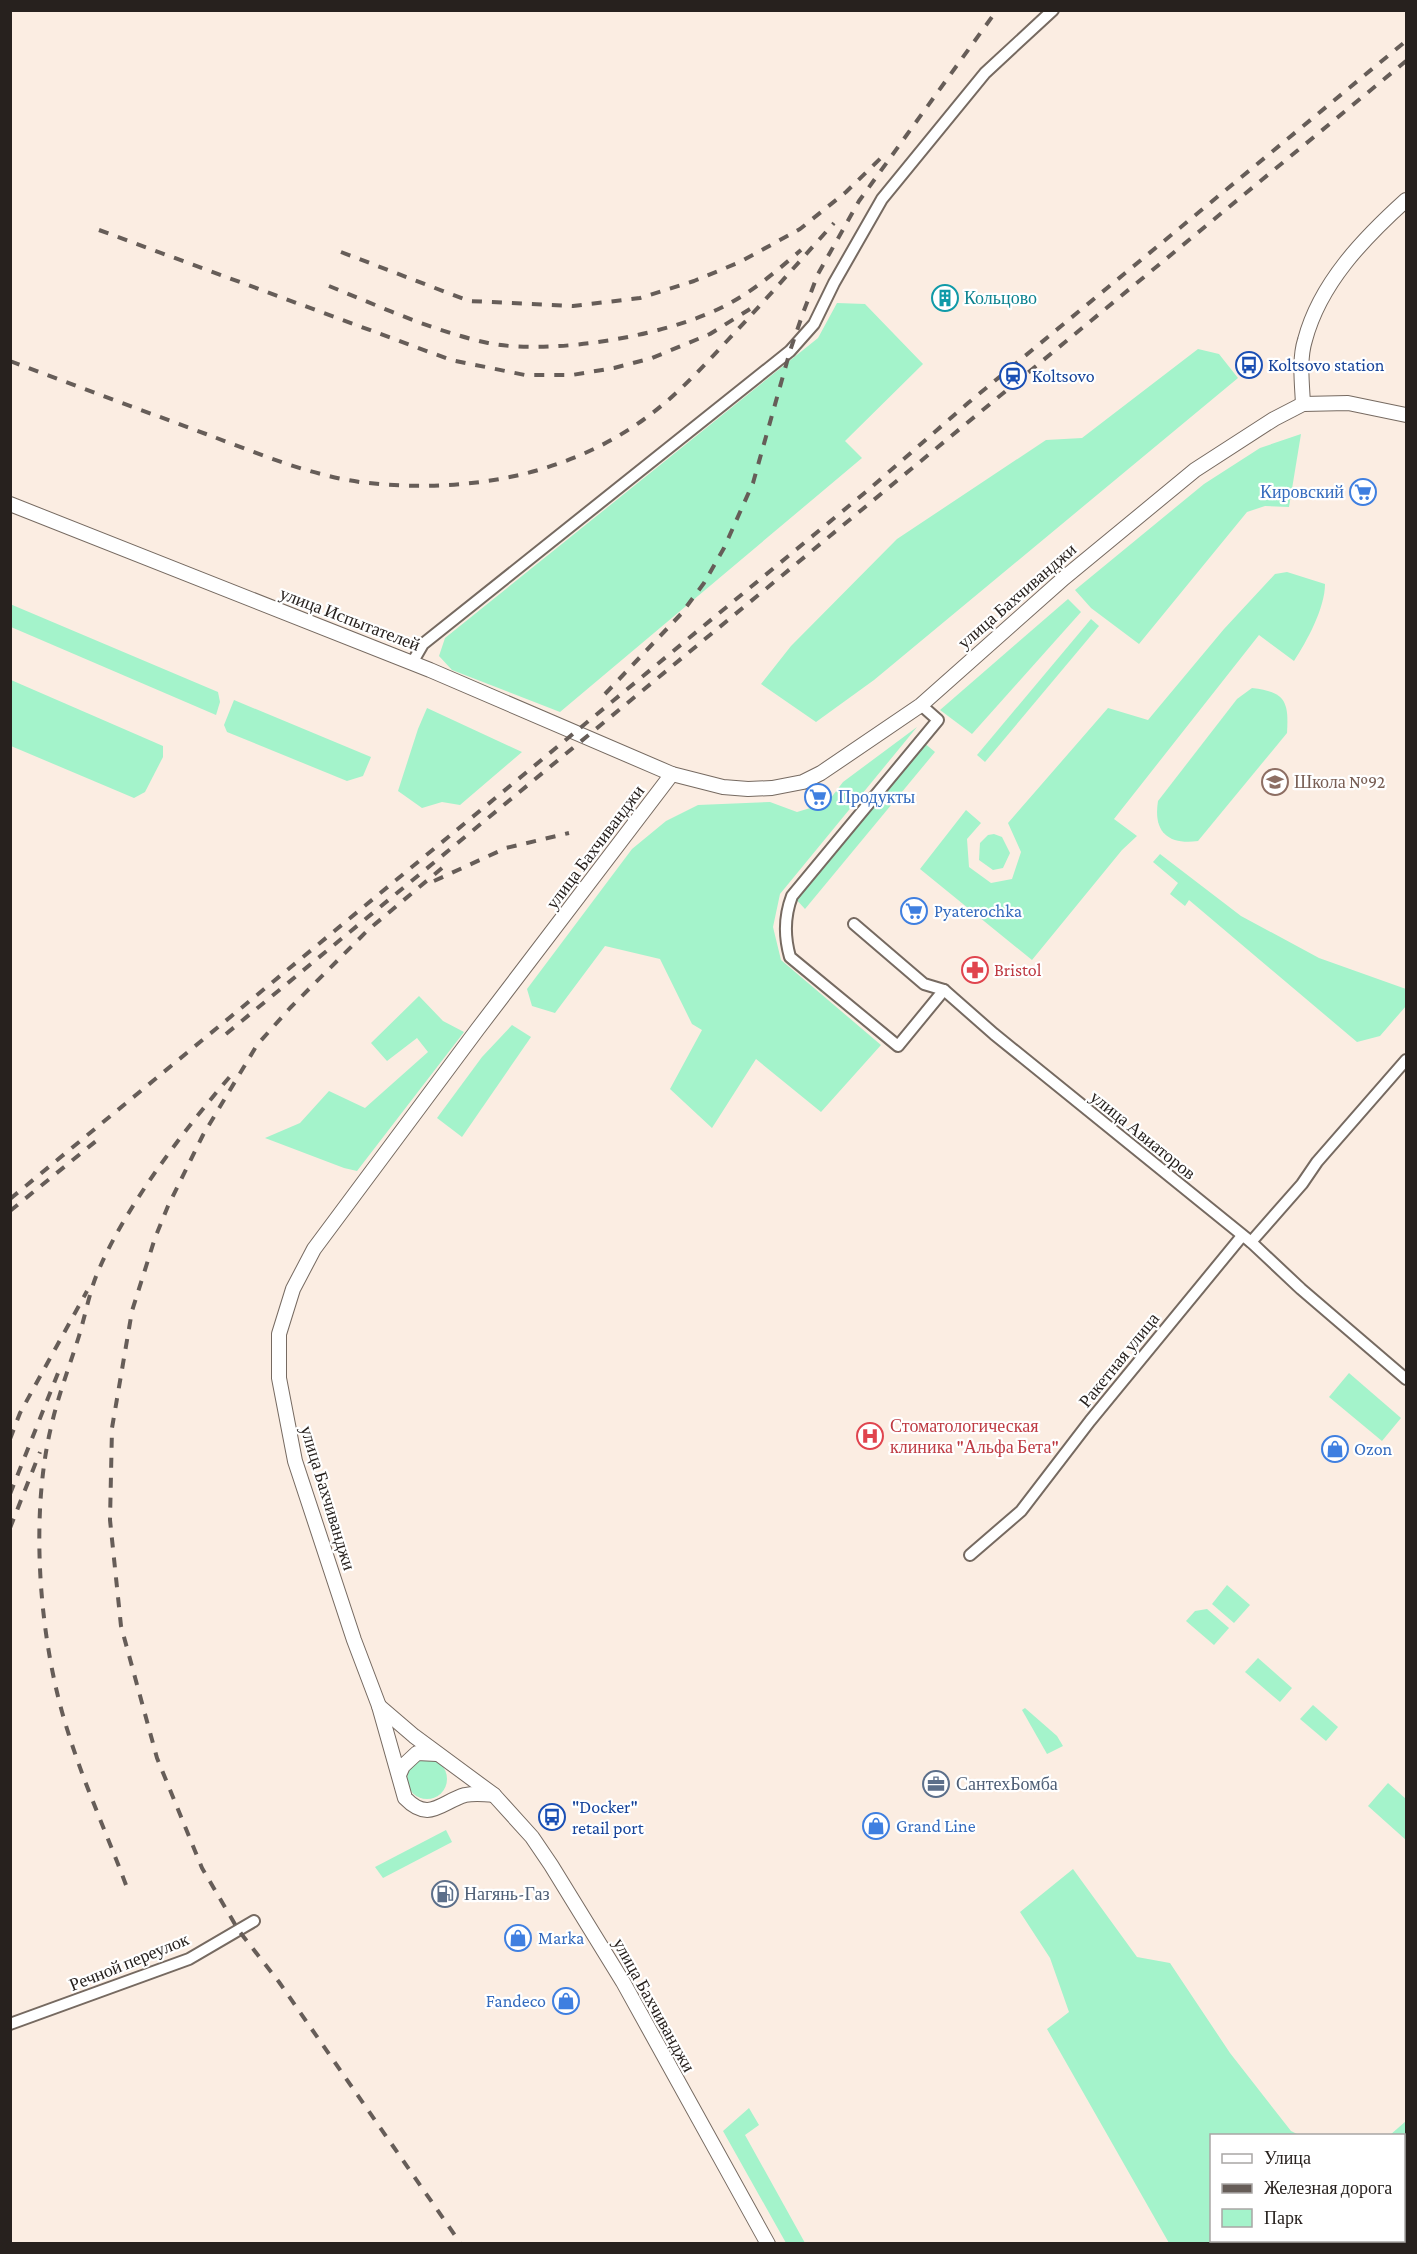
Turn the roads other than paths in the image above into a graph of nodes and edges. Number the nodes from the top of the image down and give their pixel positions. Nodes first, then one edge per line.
1 (1053, 10) edge
2 (1407, 200) edge
3 (1303, 404) junction
4 (1407, 415) edge
5 (10, 504) edge
6 (412, 663) junction
7 (921, 705) junction
8 (672, 774) junction
9 (854, 924) dead end
10 (944, 990) junction
11 (1407, 1060) edge
12 (1246, 1239) junction
13 (1407, 1379) edge
14 (970, 1555) dead end
15 (379, 1706) junction
16 (439, 1755) junction
17 (457, 1768) junction
18 (399, 1775) junction
19 (494, 1795) junction
20 (456, 1799) junction
21 (254, 1921) dead end
22 (10, 2024) edge
23 (768, 2244) edge

1 - 6 street
2 - 3 main road
3 - 4 main road, улица Бахчиванджи
3 - 7 main road, улица Бахчиванджи
5 - 6 main road, улица Испытателей
6 - 8 main road, улица Испытателей
7 - 8 main road, улица Бахчиванджи
7 - 10 street
8 - 15 main road, улица Бахчиванджи
9 - 10 street, улица Авиаторов
10 - 12 street, улица Авиаторов
11 - 12 street, Ракетная улица
12 - 13 street, улица Авиаторов
12 - 14 street, Ракетная улица
15 - 16 main road, улица Бахчиванджи
15 - 18 main road, улица Бахчиванджи
16 - 17 main road, улица Бахчиванджи
16 - 18 main road
17 - 19 main road, улица Бахчиванджи
17 - 20 main road
18 - 20 main road, улица Бахчиванджи
19 - 20 main road, улица Бахчиванджи
19 - 23 main road, улица Бахчиванджи
21 - 22 street, Речной переулок

